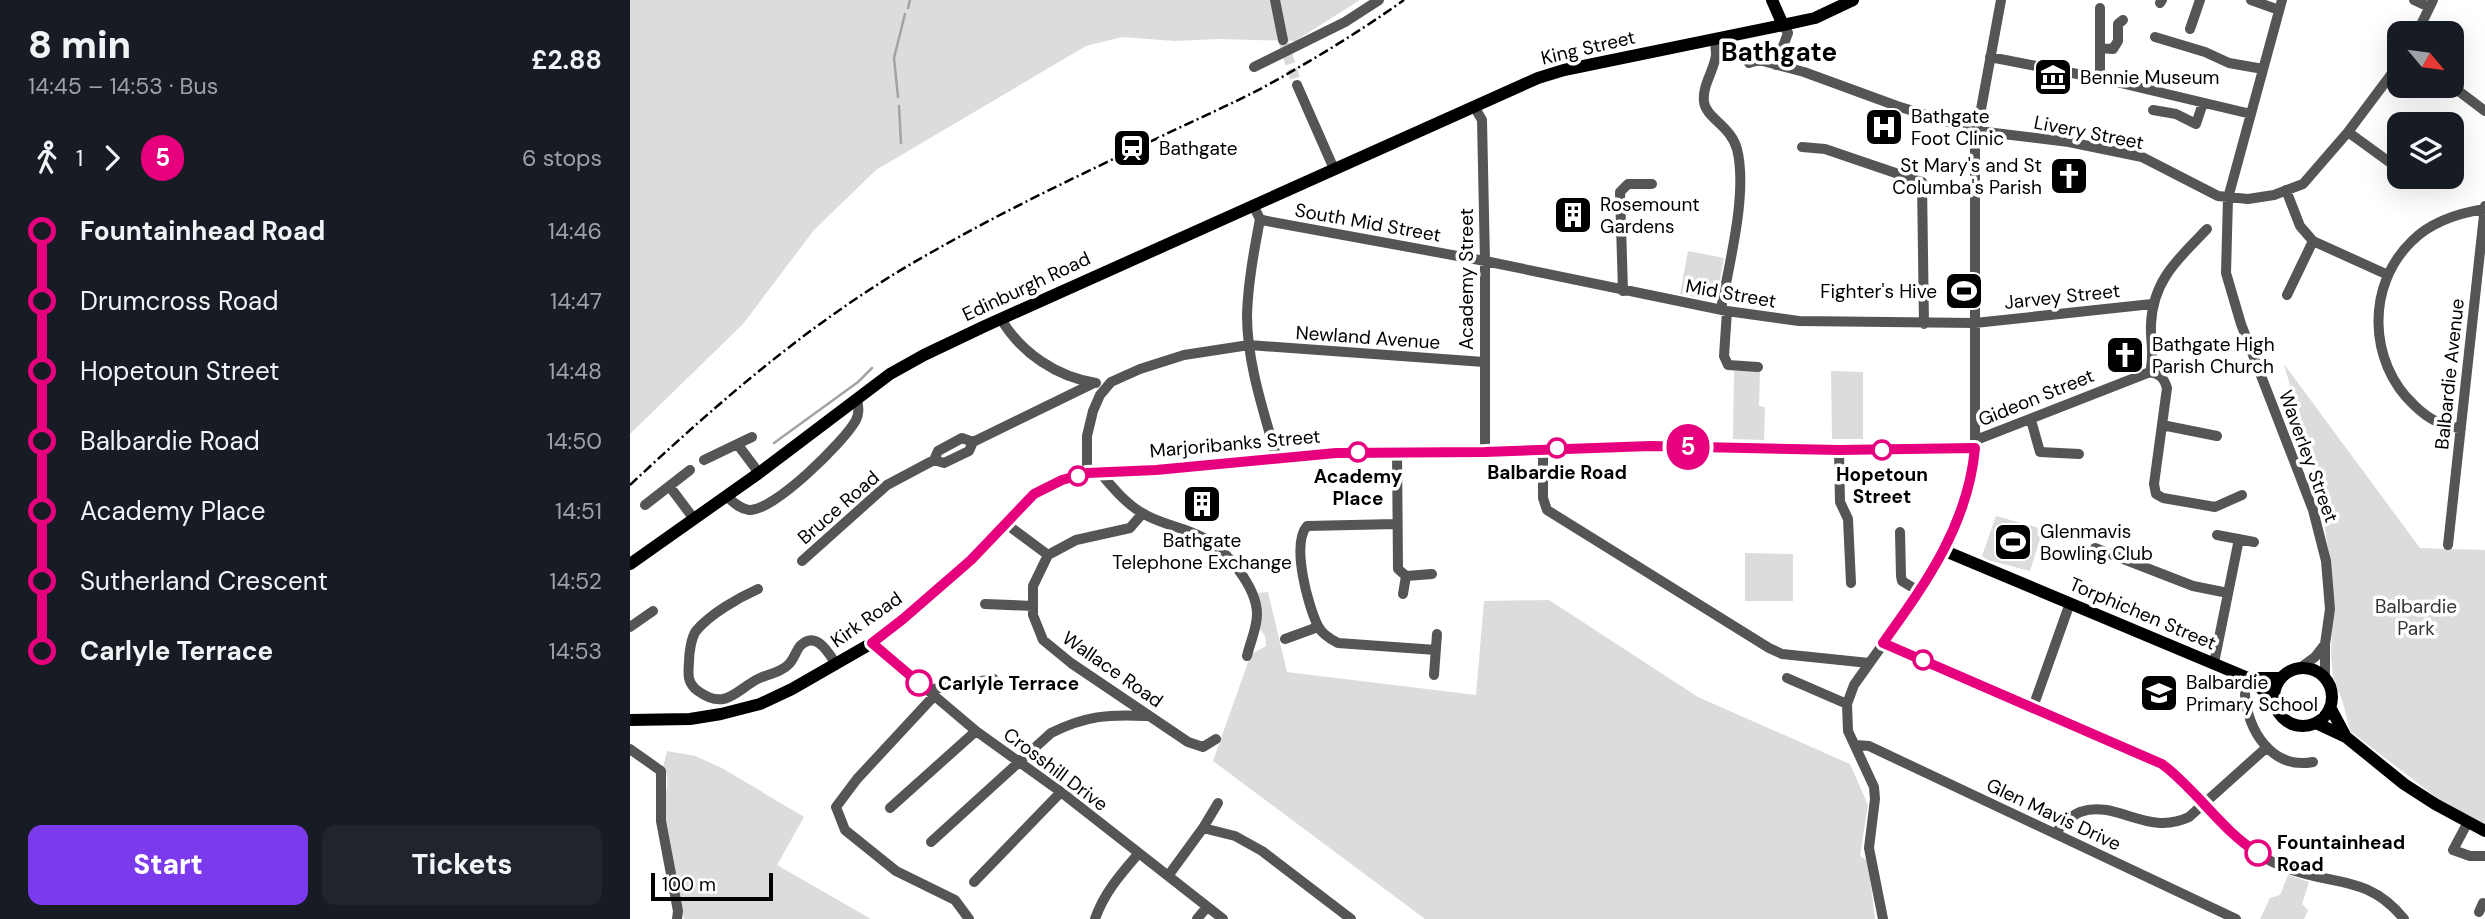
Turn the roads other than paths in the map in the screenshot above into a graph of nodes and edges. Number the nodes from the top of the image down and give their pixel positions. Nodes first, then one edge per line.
1 (1275, 0) edge
2 (1379, 0) edge
3 (1772, 0) edge
4 (1853, 0) edge
5 (2001, 0) edge
6 (2200, 0) edge
7 (2251, 0) edge
8 (2414, 0) edge
9 (2431, 3) edge
10 (2280, 5) edge
11 (2100, 8) dead end
12 (2123, 20) dead end
13 (2423, 21) edge
14 (1783, 25) junction
15 (2190, 30) dead end
16 (2155, 37) dead end
17 (1715, 39) junction
18 (1283, 40) tunnel mouth
19 (2100, 48) junction
20 (1990, 57) junction
21 (1749, 63) dead end
22 (1776, 65) junction
23 (1254, 67) dead end
24 (2263, 69) junction
25 (2100, 79) junction
26 (2387, 80) edge
27 (1297, 85) tunnel mouth
28 (2464, 93) edge
29 (2203, 103) junction
30 (2483, 104) edge
31 (1475, 108) junction
32 (2153, 110) dead end
33 (2250, 114) junction
34 (1978, 131) junction
35 (2348, 132) junction
36 (1802, 147) dead end
37 (2387, 160) edge
38 (1334, 169) junction
39 (1647, 186) dead end
40 (2286, 190) junction
41 (2228, 198) junction
42 (1253, 205) junction
43 (2485, 208) edge
44 (1260, 219) junction
45 (2207, 229) dead end
46 (2313, 241) junction
47 (1485, 261) junction
48 (2388, 275) junction
49 (1623, 291) junction
50 (2287, 295) dead end
51 (2152, 304) junction
52 (1724, 310) junction
53 (1001, 319) junction
54 (1975, 323) junction
55 (1924, 324) junction
56 (1249, 345) junction
57 (1484, 362) junction
58 (1759, 367) dead end
59 (2150, 372) junction
60 (1111, 382) junction
61 (1094, 383) junction
62 (857, 399) junction
63 (2031, 420) junction
64 (2162, 425) junction
65 (2461, 428) junction
66 (2217, 436) dead end
67 (752, 438) dead end
68 (1975, 444) junction
69 (738, 445) junction
70 (1543, 449) junction
71 (1839, 450) junction
72 (1397, 451) junction
73 (1485, 452) junction
74 (2079, 454) dead end
75 (1277, 459) junction
76 (704, 460) dead end
77 (690, 470) dead end
78 (758, 473) junction
79 (1087, 473) junction
80 (1101, 474) junction
81 (670, 487) junction
82 (2242, 495) dead end
83 (726, 496) junction
84 (645, 505) dead end
85 (1142, 514) junction
86 (694, 519) junction
87 (1005, 523) junction
88 (1396, 524) junction
89 (1900, 532) dead end
90 (2217, 535) dead end
91 (2239, 539) junction
92 (2254, 542) dead end
93 (2448, 545) dead end
94 (2095, 548) dead end
95 (1945, 551) junction
96 (1048, 555) junction
97 (802, 561) dead end
98 (630, 564) edge
99 (1432, 574) dead end
100 (1406, 576) junction
101 (1852, 583) dead end
102 (758, 589) dead end
103 (1920, 592) junction
104 (2228, 593) junction
105 (1403, 594) dead end
106 (2070, 603) junction
107 (985, 604) dead end
108 (1033, 606) junction
109 (653, 611) dead end
110 (630, 627) edge
111 (1318, 627) junction
112 (1437, 634) dead end
113 (1285, 639) dead end
114 (872, 643) junction
115 (1883, 643) junction
116 (2325, 644) junction
117 (1436, 650) junction
118 (1247, 656) dead end
119 (1869, 663) junction
120 (2214, 663) junction
121 (836, 664) junction
122 (2300, 668) junction
123 (1434, 675) dead end
124 (2325, 676) junction
125 (1787, 678) dead end
126 (2248, 678) junction
127 (2281, 678) junction
128 (994, 679) dead end
129 (930, 693) junction
130 (2245, 694) dead end
131 (2274, 699) junction
132 (1847, 704) junction
133 (2033, 707) junction
134 (2330, 707) junction
135 (1146, 716) junction
136 (630, 720) edge
137 (2316, 723) junction
138 (976, 731) junction
139 (2346, 737) junction
140 (1216, 739) dead end
141 (1856, 745) junction
142 (2266, 748) junction
143 (630, 749) edge
144 (1020, 761) junction
145 (2313, 762) dead end
146 (1061, 792) junction
147 (1218, 803) dead end
148 (2205, 803) junction
149 (890, 808) dead end
150 (2468, 822) junction
151 (1203, 828) junction
152 (2485, 831) edge
153 (2055, 833) junction
154 (931, 842) dead end
155 (1138, 854) junction
156 (2485, 856) edge
157 (1168, 876) junction
158 (974, 882) dead end
159 (1207, 907) junction
160 (677, 919) edge
161 (969, 919) edge
162 (1095, 919) edge
163 (1197, 919) edge
164 (1223, 919) edge
165 (1351, 919) edge
166 (1883, 919) edge
167 (2236, 919) edge
168 (2404, 919) edge

1 - 18 street
2 - 23 street
3 - 14 main road
4 - 14 main road, King Street
5 - 20 street
6 - 15 street
7 - 10 street
8 - 9 street
9 - 13 street
10 - 24 street, Waverley Street
11 - 19 street
12 - 19 street
14 - 17 main road, King Street
14 - 22 street
16 - 24 street
17 - 31 main road, King Street
17 - 52 street
19 - 25 street
20 - 25 street
20 - 34 street
21 - 22 street, Livery Street
22 - 34 street, Livery Street
24 - 33 street, Waverley Street
25 - 29 street
26 - 35 street
27 - 38 street
28 - 30 street
29 - 32 street
29 - 33 street
31 - 38 main road, Edinburgh Road
31 - 47 street, Academy Street
33 - 41 street, Waverley Street
34 - 41 street, Livery Street
34 - 54 street
35 - 37 street
35 - 40 street
36 - 55 street
38 - 42 main road, Edinburgh Road
39 - 49 street
40 - 41 street
40 - 46 street
41 - 116 street, Waverley Street
42 - 44 street
42 - 53 main road, Edinburgh Road
43 - 48 street
43 - 65 street, Balbardie Avenue
44 - 47 street, South Mid Street
44 - 56 street
45 - 51 street
46 - 48 street
46 - 50 street
47 - 49 street, Mid Street
47 - 57 street, Academy Street
48 - 65 street
49 - 52 street, Mid Street
51 - 54 street, Jarvey Street
51 - 59 street
52 - 55 street, Mid Street
52 - 58 street
53 - 61 street
53 - 62 main road, Edinburgh Road
54 - 55 street, Mid Street
54 - 68 street
56 - 57 street, Newland Avenue
56 - 60 street, Newland Avenue
56 - 75 street
57 - 73 street, Academy Street
59 - 63 street, Gideon Street
59 - 64 street
60 - 61 street
60 - 79 street
61 - 97 street, Bruce Road
62 - 78 main road, Edinburgh Road
62 - 83 street
63 - 68 street, Gideon Street
63 - 74 street
64 - 66 street
64 - 82 street
65 - 93 street, Balbardie Avenue
67 - 69 street
68 - 71 main road, Marjoribanks Street
68 - 95 main road
69 - 76 street
69 - 78 street
70 - 71 main road, Marjoribanks Street
70 - 73 main road, Marjoribanks Street
70 - 119 street
71 - 101 street
72 - 73 main road, Marjoribanks Street
72 - 75 main road, Marjoribanks Street
72 - 88 street
75 - 80 main road, Marjoribanks Street
77 - 81 street
78 - 83 main road, Edinburgh Road
79 - 80 main road, Marjoribanks Street
79 - 87 main road, Kirk Road
80 - 85 street
81 - 84 street
81 - 86 street
83 - 86 main road, Edinburgh Road
85 - 96 street
85 - 118 street
86 - 98 main road, Edinburgh Road
87 - 96 street
87 - 114 main road, Kirk Road
88 - 100 street
88 - 111 street
89 - 103 street
90 - 91 street
91 - 92 street
91 - 104 street
94 - 104 street
95 - 103 street
95 - 106 main road, Torphichen Street
96 - 108 street, Wallace Road
99 - 100 street
100 - 105 street
102 - 121 street
103 - 115 street
104 - 120 street
106 - 120 main road, Torphichen Street
106 - 133 street
107 - 108 street
108 - 135 street, Wallace Road
109 - 110 street
111 - 113 street
111 - 117 street
112 - 117 street
114 - 121 main road, Kirk Road
114 - 129 street, Crosshill Drive
115 - 119 street
115 - 133 street
116 - 122 street
116 - 124 street, Waverley Street
117 - 123 street
119 - 132 street
120 - 126 main road, Torphichen Street
121 - 136 main road, Kirk Road
122 - 124 main road
122 - 127 main road
124 - 134 main road
125 - 132 street
126 - 127 main road, Torphichen Street
126 - 131 main road, Torphichen Street
127 - 131 main road
128 - 129 street
129 - 138 street, Crosshill Drive
129 - 161 street
130 - 142 street
131 - 137 main road
132 - 141 street
133 - 148 street
134 - 137 main road
134 - 139 main road
135 - 140 street, Wallace Road
135 - 144 street
137 - 139 main road
138 - 144 street, Crosshill Drive
138 - 149 street
139 - 150 main road
141 - 153 street, Glen Mavis Drive
141 - 166 street
142 - 145 street
142 - 148 street
143 - 160 street
144 - 146 street, Crosshill Drive
144 - 154 street
146 - 155 street, Crosshill Drive
146 - 158 street
147 - 151 street
148 - 153 street
148 - 168 street
150 - 152 main road
150 - 156 street
151 - 157 street
151 - 165 street
153 - 167 street, Glen Mavis Drive
155 - 157 street, Crosshill Drive
155 - 162 street
157 - 159 street, Crosshill Drive
159 - 163 street
159 - 164 street, Crosshill Drive

